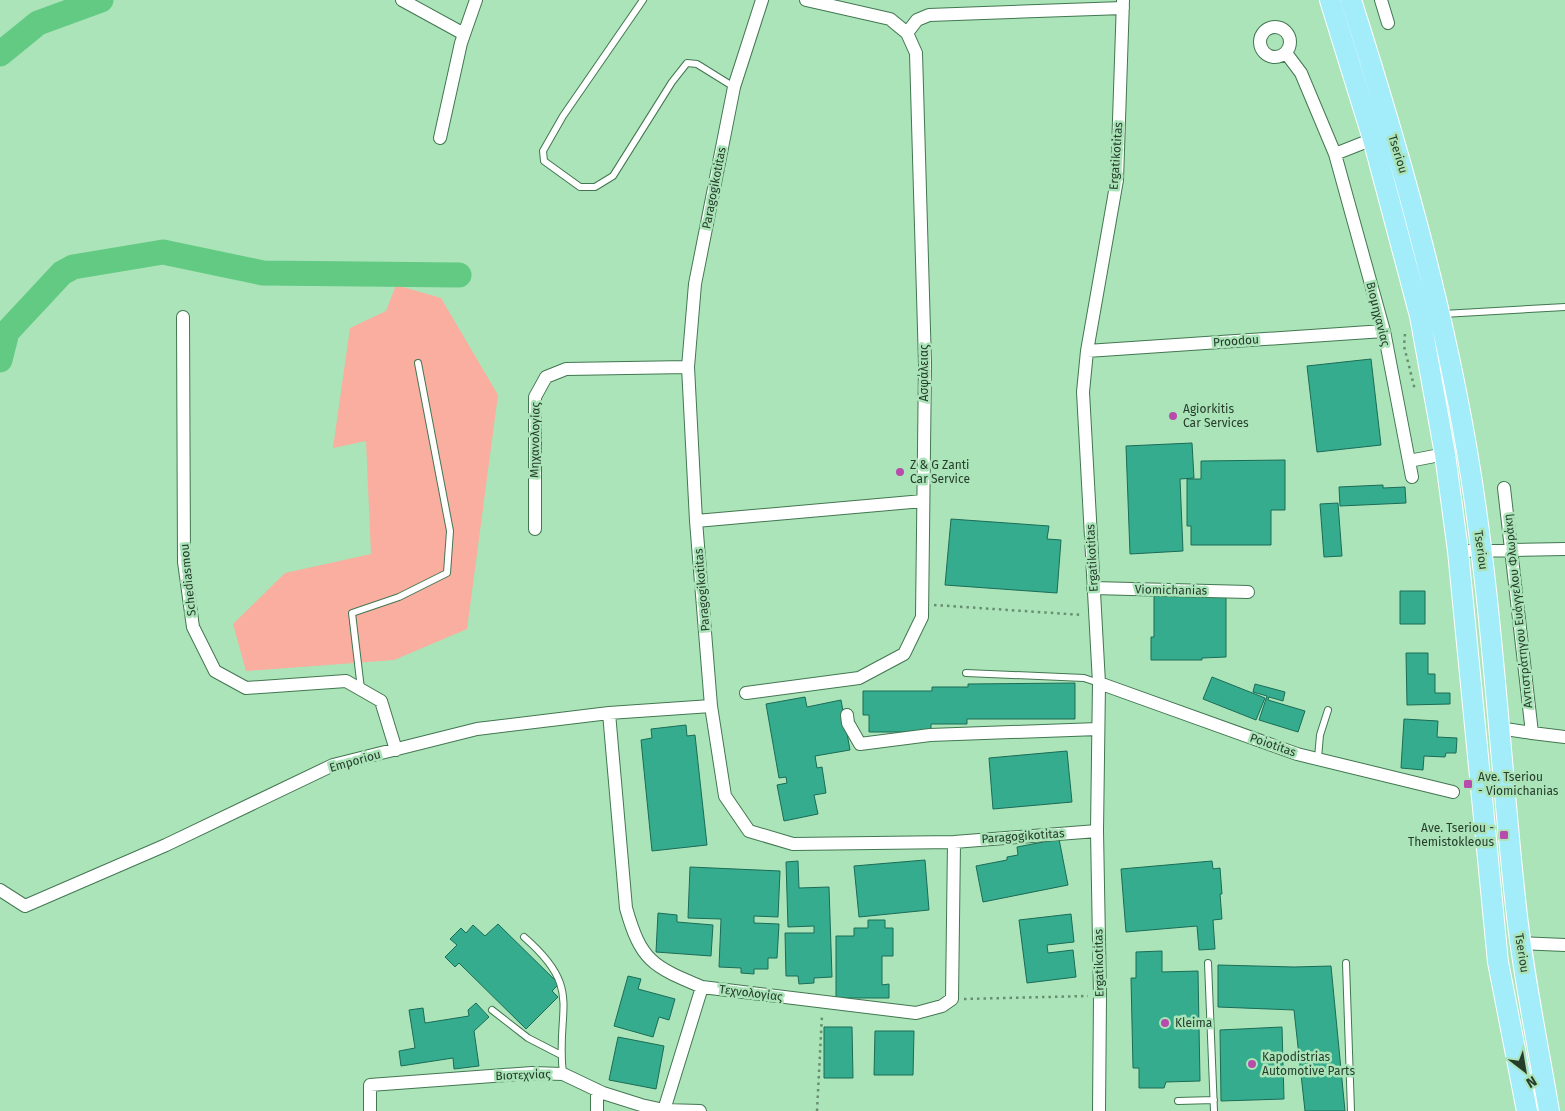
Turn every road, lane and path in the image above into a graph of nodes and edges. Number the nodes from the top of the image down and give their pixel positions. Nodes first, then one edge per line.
1 (402, 0) edge
2 (476, 0) edge
3 (643, 0) edge
4 (762, 0) edge
5 (806, 0) edge
6 (1330, 0) edge
7 (1351, 0) edge
8 (1381, 0) edge
9 (1122, 4) edge
10 (1388, 23) dead end
11 (907, 33) junction
12 (464, 34) junction
13 (1286, 53) dead end
14 (734, 87) junction
15 (440, 138) dead end
16 (1373, 139) junction
17 (1336, 154) junction
18 (1565, 307) edge
19 (1439, 314) junction
20 (183, 317) dead end
21 (1406, 328) dead end
22 (1384, 331) junction
23 (1087, 351) junction
24 (418, 363) dead end
25 (688, 367) junction
26 (1418, 397) dead end
27 (1445, 454) junction
28 (1409, 461) junction
29 (1412, 477) dead end
30 (1504, 488) dead end
31 (923, 502) junction
32 (696, 521) junction
33 (534, 529) dead end
34 (1565, 549) edge
35 (1481, 550) junction
36 (1510, 550) junction
37 (1458, 551) junction
38 (1093, 588) junction
39 (1248, 592) dead end
40 (922, 604) junction
41 (1095, 616) junction
42 (966, 673) dead end
43 (1099, 683) junction
44 (362, 690) junction
45 (746, 693) dead end
46 (711, 706) junction
47 (1328, 710) dead end
48 (609, 713) junction
49 (847, 715) dead end
50 (1499, 728) junction
51 (1098, 729) junction
52 (1532, 734) junction
53 (1565, 736) edge
54 (396, 750) junction
55 (1318, 758) junction
56 (1453, 792) dead end
57 (1097, 831) junction
58 (954, 842) junction
59 (0, 890) edge
60 (524, 937) dead end
61 (1520, 943) junction
62 (1565, 945) edge
63 (1208, 963) dead end
64 (1346, 963) dead end
65 (702, 987) junction
66 (1100, 996) junction
67 (952, 999) junction
68 (822, 1001) junction
69 (492, 1010) dead end
70 (561, 1055) junction
71 (563, 1074) junction
72 (597, 1090) junction
73 (1214, 1100) junction
74 (1178, 1101) dead end
75 (664, 1110) junction
76 (370, 1111) edge
77 (597, 1111) edge
78 (700, 1111) edge
79 (817, 1111) edge
80 (1099, 1111) edge
81 (1214, 1111) edge
82 (1351, 1111) edge
83 (1527, 1111) edge
84 (1549, 1111) edge

1 - 12 street
2 - 12 street
3 - 14 lane
4 - 14 street, Paragogikotitas
5 - 11 street
6 - 16 main road, Tseriou
7 - 19 main road, Tseriou
8 - 10 street
9 - 11 street, Ergatikotitas
9 - 23 street, Ergatikotitas
11 - 31 street, Ασφάλειας
12 - 15 street
13 - 17 street, Βιομηχανίας
14 - 25 street, Paragogikotitas
16 - 17 street
16 - 27 main road, Tseriou
17 - 22 street, Βιομηχανίας
18 - 19 lane
19 - 35 main road, Tseriou
20 - 44 street, Schediasmou
21 - 26 path
22 - 23 street, Proodou
22 - 28 street, Βιομηχανίας
23 - 38 street, Ergatikotitas
24 - 44 lane
25 - 32 street, Paragogikotitas
25 - 33 street, Μηχανολογίας
27 - 28 street
27 - 37 main road, Tseriou
28 - 29 street, Βιομηχανίας
30 - 36 street, Αντιστράτηγου Ευάγγελου Φλωράκη
31 - 32 street
31 - 40 street, Ασφάλειας
32 - 46 street, Paragogikotitas
34 - 36 street
35 - 36 street
35 - 37 street
35 - 50 main road, Tseriou
36 - 52 street, Αντιστράτηγου Ευάγγελου Φλωράκη
37 - 83 main road, Tseriou
38 - 39 street, Viomichanias
38 - 41 street, Ergatikotitas
40 - 41 path
40 - 45 street, Ασφάλειας
41 - 43 street, Ergatikotitas
42 - 43 lane
43 - 51 street, Ergatikotitas
43 - 55 street, Poiotitas
44 - 54 street, Schediasmou
46 - 48 street, Emporiou
46 - 58 street, Paragogikotitas
47 - 55 lane
48 - 54 street, Emporiou
48 - 65 street, Τεχνολογίας
49 - 51 street
50 - 52 street
50 - 61 main road, Tseriou
51 - 57 street, Ergatikotitas
52 - 53 street
54 - 59 street, Emporiou
55 - 56 street, Poiotitas
57 - 58 street, Paragogikotitas
57 - 66 street, Ergatikotitas
58 - 67 street
60 - 70 lane
61 - 62 street
61 - 84 main road, Tseriou
63 - 73 lane
64 - 82 lane
65 - 68 street, Τεχνολογίας
65 - 75 street
66 - 67 path
66 - 80 street, Ergatikotitas
67 - 68 street, Τεχνολογίας
68 - 79 path
69 - 70 lane
70 - 71 lane
71 - 72 street, Βιοτεχνίας
71 - 76 street, Βιοτεχνίας
72 - 75 street, Βιοτεχνίας
72 - 77 street
73 - 74 lane
73 - 81 lane
75 - 78 street, Βιοτεχνίας

